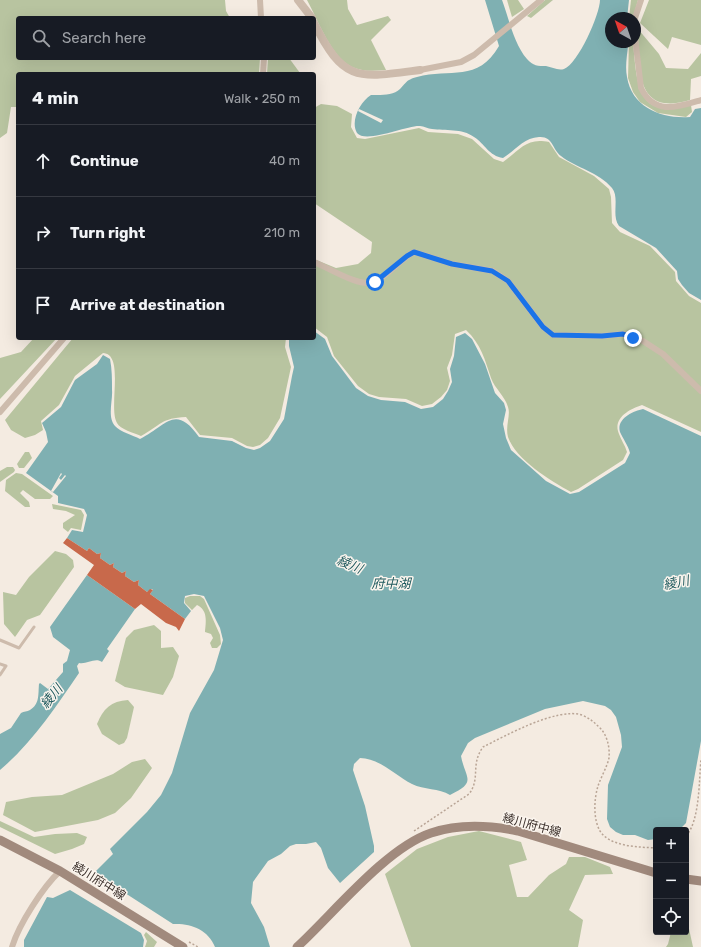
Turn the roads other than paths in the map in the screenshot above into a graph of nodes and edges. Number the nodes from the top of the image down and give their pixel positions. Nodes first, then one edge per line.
1 (260, 0) edge
2 (298, 0) edge
3 (541, 0) edge
4 (641, 0) edge
5 (637, 12) edge
6 (261, 16) edge
7 (310, 16) edge
8 (316, 27) edge
9 (636, 48) edge
10 (264, 60) edge
11 (420, 70) joint
12 (263, 72) edge
13 (701, 100) edge
14 (316, 263) edge
15 (62, 340) edge
16 (701, 391) edge
17 (0, 412) edge
18 (34, 628) dead end
19 (0, 640) edge
20 (0, 664) edge
21 (0, 675) edge
22 (0, 840) edge
23 (60, 871) junction
24 (653, 872) edge
25 (689, 879) edge
26 (701, 881) edge
27 (12, 947) edge
28 (184, 947) edge
29 (297, 947) edge

1 - 6 street
2 - 7 street
3 - 11 street
4 - 5 street
8 - 11 street
9 - 13 street
10 - 12 street
14 - 16 street
15 - 17 street
18 - 19 lane
20 - 21 lane
22 - 23 main road, 綾川府中線
23 - 27 street
23 - 28 main road, 綾川府中線
24 - 29 main road, 綾川府中線
25 - 26 main road

